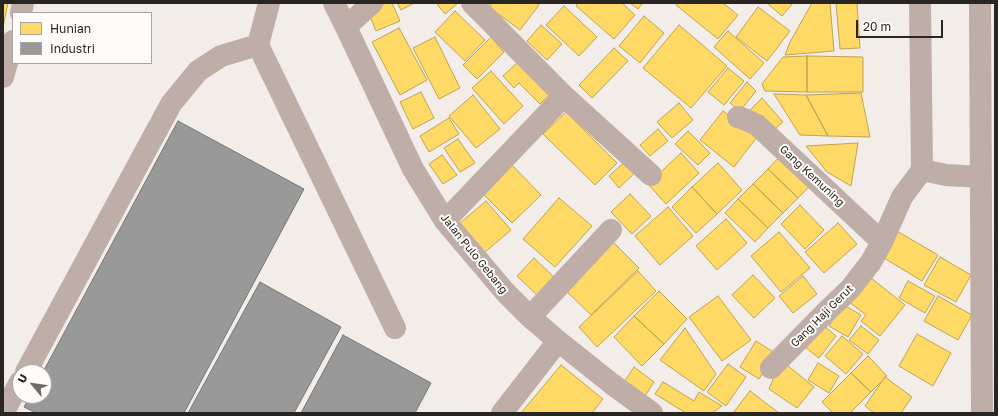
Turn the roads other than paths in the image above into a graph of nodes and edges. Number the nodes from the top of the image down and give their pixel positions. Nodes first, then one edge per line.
1 (269, 3) edge
2 (334, 3) edge
3 (372, 3) edge
4 (472, 3) edge
5 (920, 3) edge
6 (980, 3) edge
7 (346, 27) junction
8 (12, 45) edge
9 (258, 45) junction
10 (3, 77) edge
11 (564, 96) junction
12 (738, 117) dead end
13 (922, 170) junction
14 (652, 175) dead end
15 (982, 177) junction
16 (445, 221) junction
17 (611, 230) dead end
18 (882, 242) junction
19 (530, 317) junction
20 (395, 328) dead end
21 (558, 341) junction
22 (30, 364) edge
23 (771, 368) dead end
24 (12, 397) edge
25 (3, 413) edge
26 (502, 413) edge
27 (652, 413) edge
28 (982, 413) edge

1 - 9 street
2 - 7 street, Jalan Pulo Gebang
3 - 7 street
4 - 11 street
5 - 13 street
6 - 15 street
7 - 16 street, Jalan Pulo Gebang
8 - 10 street
9 - 20 street
9 - 22 street
11 - 14 street
11 - 16 street
12 - 18 street, Gang Kemuning
13 - 15 street
13 - 18 street, Gang Haji Gerut
15 - 28 street
16 - 19 street, Jalan Pulo Gebang
17 - 19 street
18 - 23 street, Gang Haji Gerut
19 - 21 street, Jalan Pulo Gebang
21 - 26 street
21 - 27 street, Jalan Pulo Gebang
24 - 25 street

